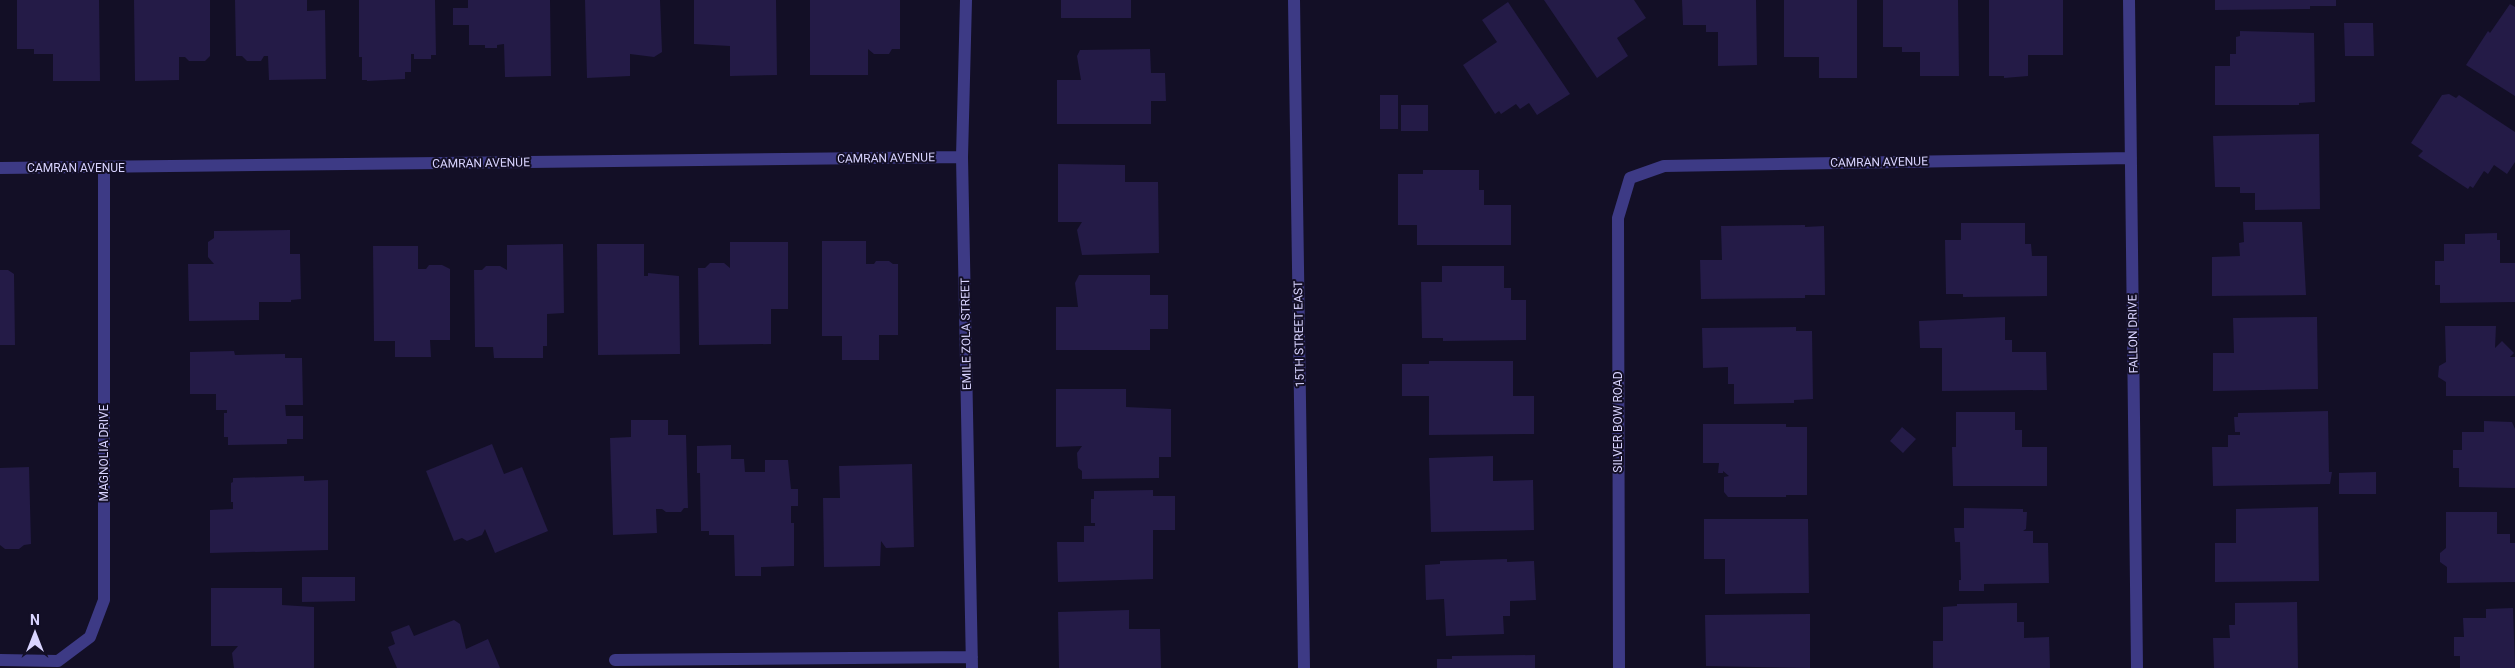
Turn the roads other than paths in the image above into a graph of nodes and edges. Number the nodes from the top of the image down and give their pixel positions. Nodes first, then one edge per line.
1 (966, 0) edge
2 (1294, 0) edge
3 (2129, 0) edge
4 (962, 157) junction
5 (2131, 158) junction
6 (0, 168) edge
7 (104, 168) junction
8 (1630, 178) joint
9 (0, 660) edge
10 (615, 660) dead end
11 (972, 662) edge
12 (1304, 668) edge
13 (1619, 668) edge
14 (2137, 668) edge

1 - 4 street, EMILE ZOLA STREET
2 - 12 street, 15TH STREET EAST
3 - 5 street, FALLON DRIVE
4 - 7 street, CAMRAN AVENUE
4 - 11 street, EMILE ZOLA STREET
5 - 8 street, CAMRAN AVENUE
5 - 14 street, FALLON DRIVE
6 - 7 street, CAMRAN AVENUE
7 - 9 street, MAGNOLIA DRIVE
8 - 13 street, SILVER BOW ROAD
10 - 11 street

